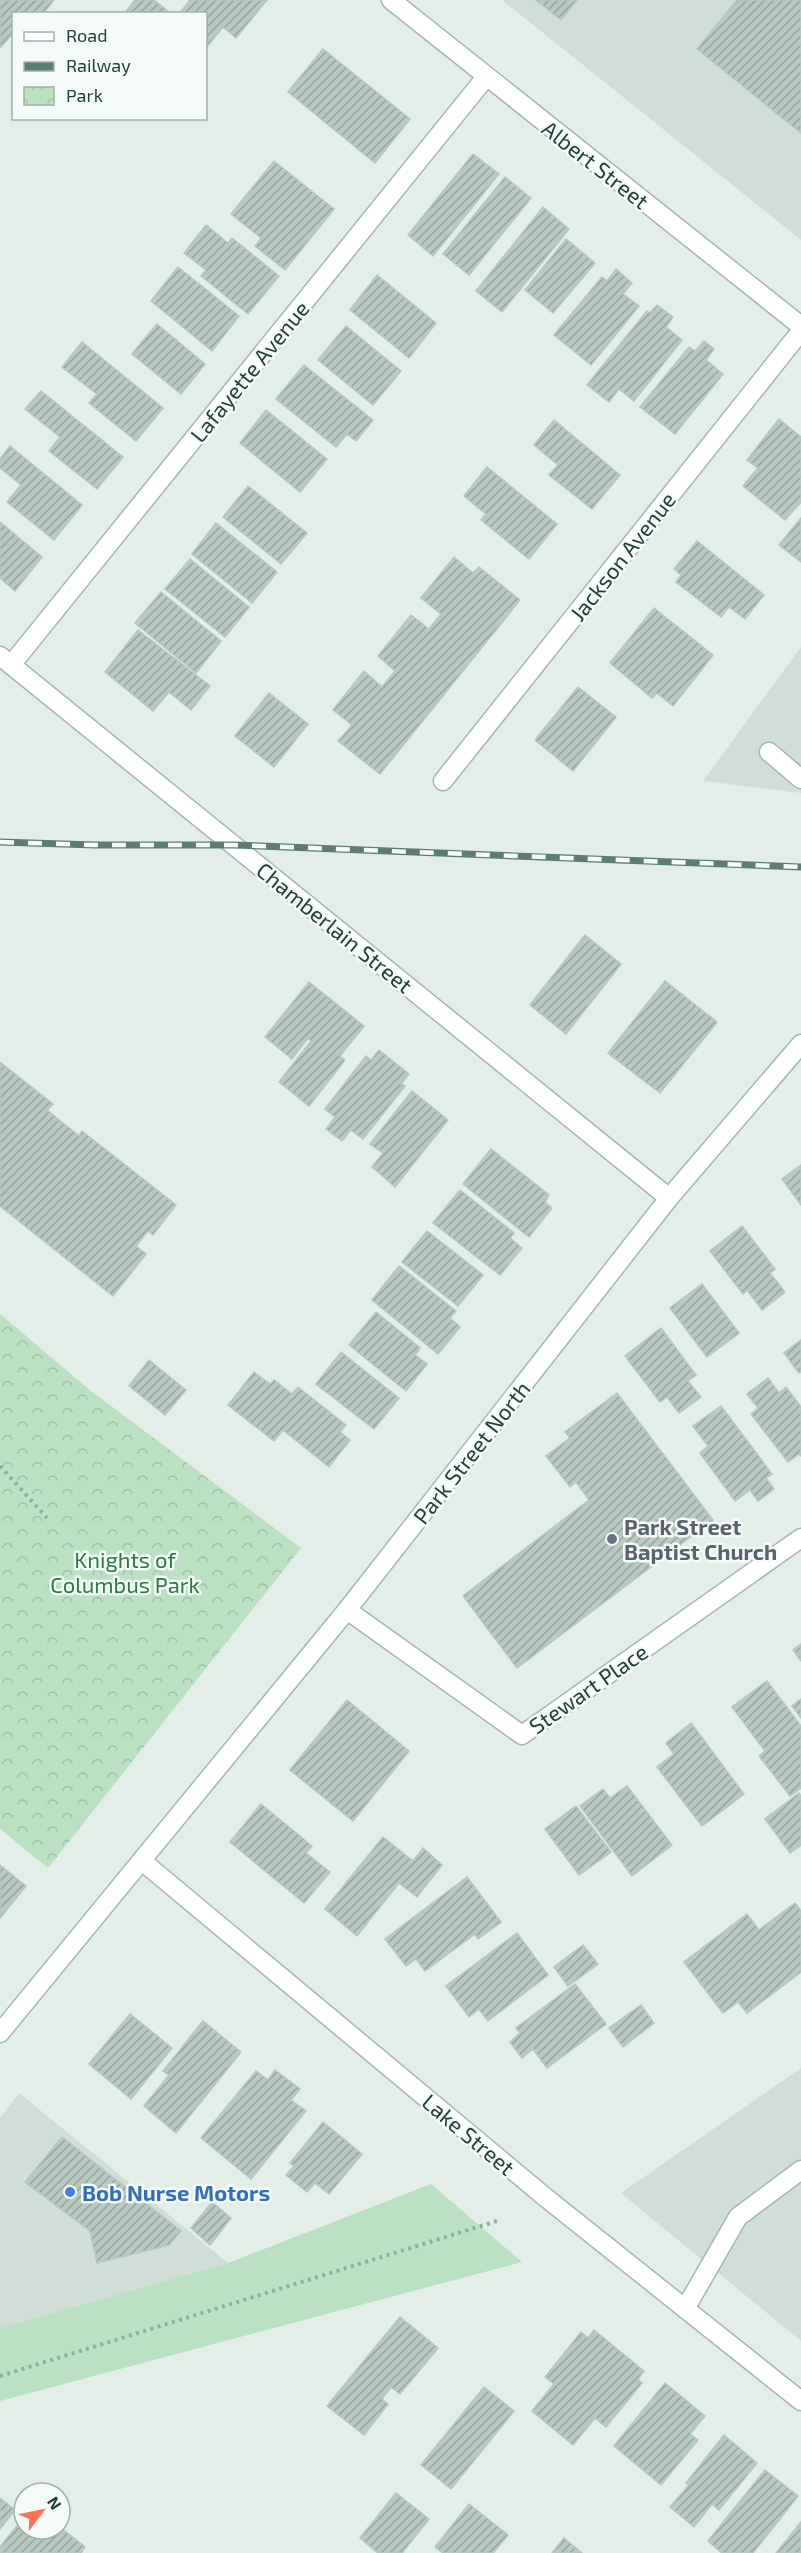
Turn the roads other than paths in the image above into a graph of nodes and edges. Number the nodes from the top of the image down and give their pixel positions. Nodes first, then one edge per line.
1 (392, 0) edge
2 (486, 77) junction
3 (801, 326) edge
4 (801, 331) edge
5 (6, 661) edge
6 (769, 752) dead end
7 (801, 779) edge
8 (443, 781) dead end
9 (801, 1044) edge
10 (669, 1198) junction
11 (801, 1539) edge
12 (347, 1610) junction
13 (142, 1861) junction
14 (0, 2033) edge
15 (801, 2170) edge
16 (685, 2309) junction
17 (801, 2401) edge

1 - 2 street, Albert Street
2 - 3 street, Albert Street
2 - 5 street, Lafayette Avenue
4 - 8 street, Jackson Avenue
5 - 10 street, Chamberlain Street
6 - 7 street
9 - 10 street, Park Street North
10 - 12 street, Park Street North
11 - 12 street, Stewart Place
12 - 13 street, Park Street North
13 - 14 street, Park Street North
13 - 16 street, Lake Street
15 - 16 street
16 - 17 street, Lake Street

